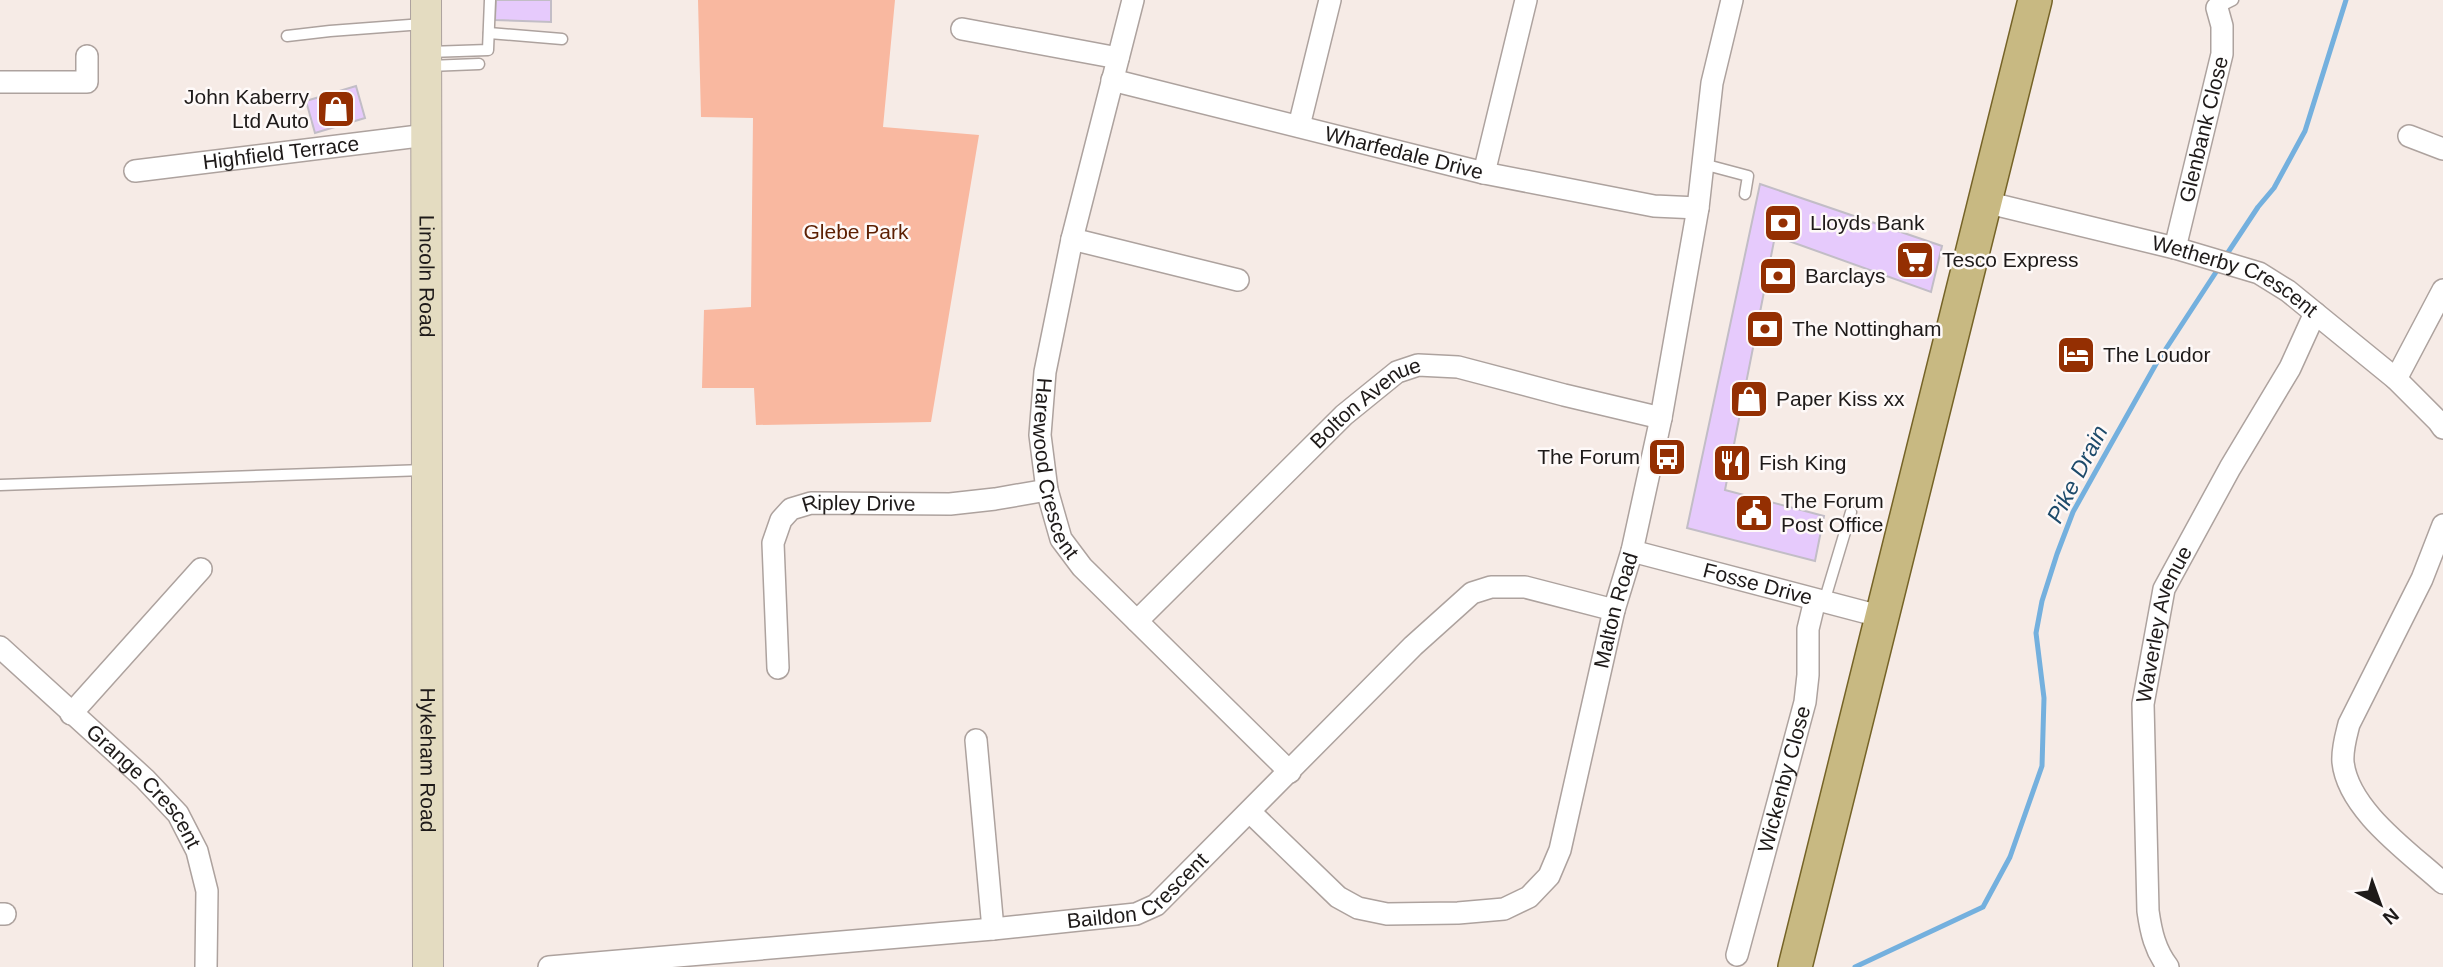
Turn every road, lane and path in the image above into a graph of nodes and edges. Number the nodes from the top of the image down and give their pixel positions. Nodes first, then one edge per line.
1 (489, 0) edge
2 (1133, 0) edge
3 (1329, 0) edge
4 (1526, 0) edge
5 (1731, 0) edge
6 (2035, 0) edge
7 (2225, 4) edge
8 (962, 29) dead end
9 (489, 33) junction
10 (286, 36) dead end
11 (426, 36) edge
12 (562, 39) dead end
13 (87, 56) dead end
14 (1118, 58) junction
15 (478, 64) dead end
16 (1112, 80) junction
17 (0, 82) edge
18 (1299, 126) junction
19 (427, 135) junction
20 (2409, 136) dead end
21 (2443, 149) edge
22 (1703, 164) junction
23 (135, 171) dead end
24 (1483, 173) junction
25 (1745, 194) dead end
26 (1985, 202) junction
27 (1698, 208) junction
28 (1072, 239) junction
29 (2175, 248) junction
30 (1238, 280) dead end
31 (2443, 290) edge
32 (2315, 313) junction
33 (2396, 379) junction
34 (1661, 418) junction
35 (2443, 428) edge
36 (428, 470) junction
37 (0, 485) edge
38 (1046, 490) junction
39 (1851, 512) dead end
40 (2443, 525) edge
41 (1632, 551) junction
42 (429, 554) joint
43 (201, 569) dead end
44 (1819, 601) junction
45 (1614, 610) junction
46 (1883, 617) junction
47 (1138, 621) junction
48 (0, 647) edge
49 (778, 668) dead end
50 (71, 714) junction
51 (976, 740) dead end
52 (1290, 772) junction
53 (1250, 812) junction
54 (2443, 883) edge
55 (993, 929) junction
56 (1737, 955) dead end
57 (206, 967) edge
58 (428, 967) edge
59 (549, 967) edge
60 (1795, 967) edge
61 (2168, 967) edge

1 - 9 lane
2 - 14 street, Harewood Crescent
3 - 18 street
4 - 24 street
5 - 22 street, Malton Road
6 - 26 main road
7 - 29 street, Glenbank Close
8 - 14 street
9 - 11 lane
9 - 12 lane
10 - 11 lane
11 - 15 lane
11 - 19 street, Lincoln Road
13 - 17 street
14 - 16 street, Harewood Crescent
16 - 18 street, Wharfedale Drive
16 - 28 street, Harewood Crescent
18 - 24 street, Wharfedale Drive
19 - 23 street, Highfield Terrace
19 - 36 street, Lincoln Road
20 - 21 street
22 - 25 lane
22 - 27 street, Malton Road
24 - 27 street, Wharfedale Drive
26 - 29 street, Wetherby Crescent
26 - 46 main road
27 - 34 street, Malton Road
28 - 30 street
28 - 38 street, Harewood Crescent
29 - 32 street, Wetherby Crescent
31 - 33 street
32 - 33 street, Wetherby Crescent
32 - 61 street, Waverley Avenue
33 - 35 street, Wetherby Crescent
34 - 41 street, Malton Road
34 - 47 street, Bolton Avenue
36 - 37 lane
36 - 42 street, Lincoln Road
38 - 47 street, Harewood Crescent
38 - 49 street, Ripley Drive
39 - 44 lane
40 - 54 street
41 - 44 street, Fosse Drive
41 - 45 street, Malton Road
42 - 58 street, Hykeham Road
43 - 50 street
44 - 46 street, Fosse Drive
44 - 56 street, Wickenby Close
45 - 52 street, Baildon Crescent
45 - 53 street, Malton Road
46 - 60 main road
47 - 52 street, Harewood Crescent
48 - 50 street, Grange Crescent
50 - 57 street, Grange Crescent
51 - 55 street
52 - 53 street, Baildon Crescent
53 - 55 street, Baildon Crescent
55 - 59 street, Baildon Crescent

